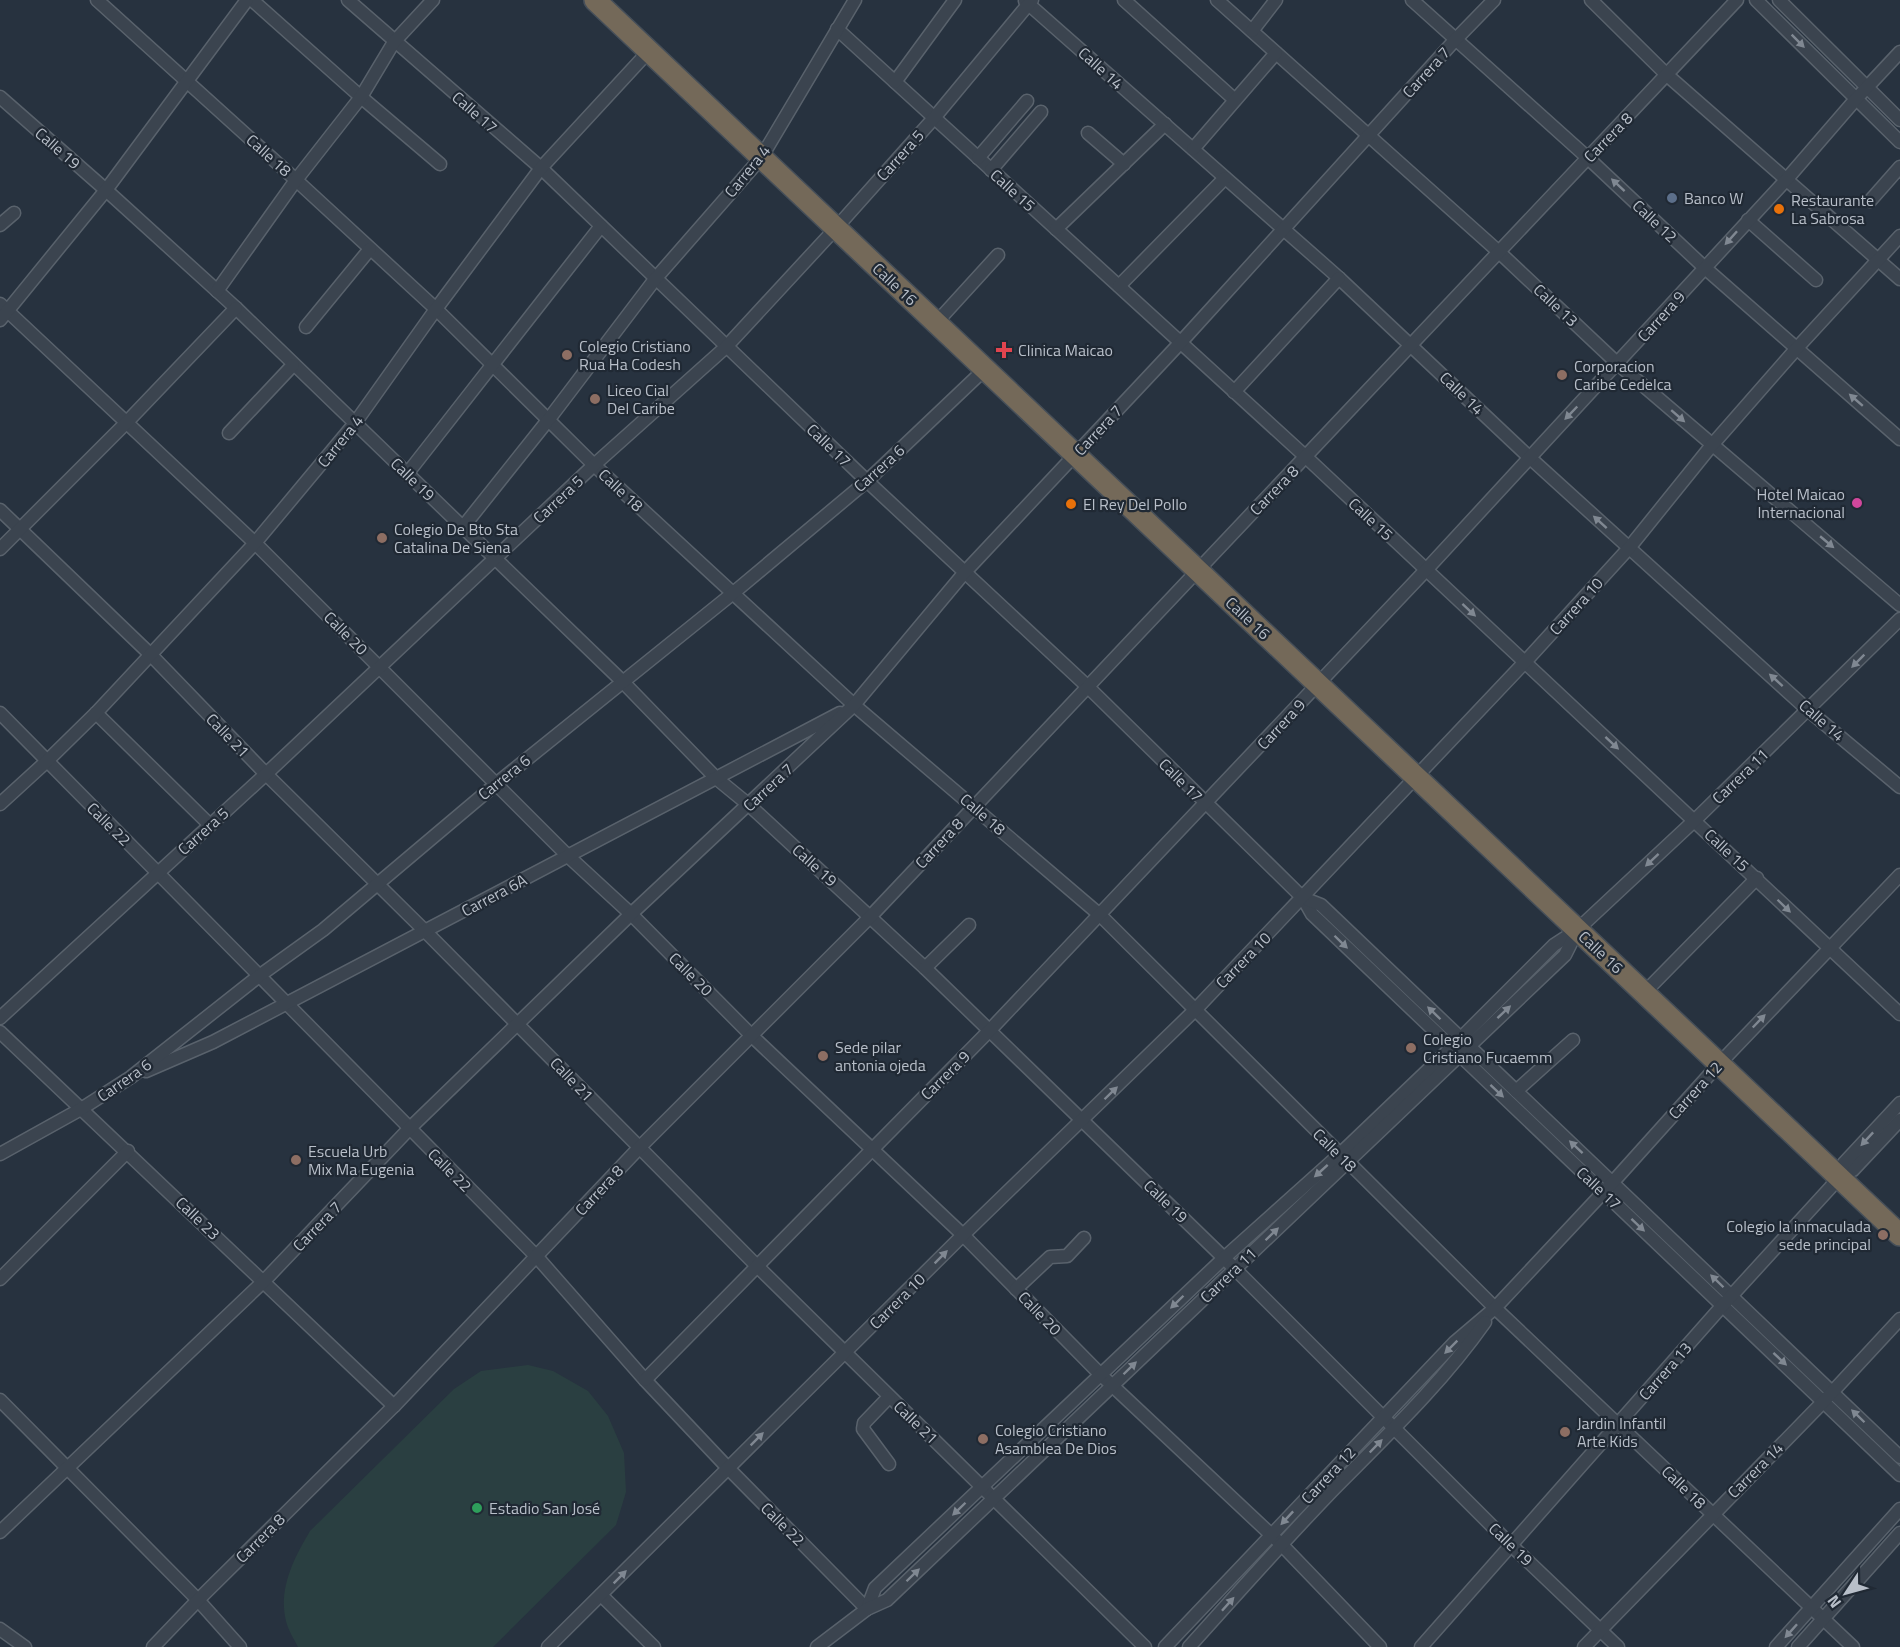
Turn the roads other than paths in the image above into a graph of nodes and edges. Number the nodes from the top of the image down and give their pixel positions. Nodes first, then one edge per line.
1 (97, 0) edge
2 (247, 0) edge
3 (252, 0) edge
4 (348, 0) edge
5 (433, 0) edge
6 (595, 0) edge
7 (855, 0) edge
8 (955, 0) edge
9 (1124, 0) edge
10 (1217, 0) edge
11 (1276, 0) edge
12 (1412, 0) edge
13 (1494, 0) edge
14 (1591, 0) edge
15 (1737, 0) edge
16 (1756, 0) edge
17 (1779, 0) edge
18 (1029, 2) edge
19 (837, 29) junction
20 (1252, 32) junction
21 (1456, 39) junction
22 (394, 42) junction
23 (649, 51) junction
24 (1900, 52) edge
25 (1276, 53) junction
26 (1667, 75) junction
27 (187, 81) junction
28 (895, 82) junction
29 (1867, 87) junction
30 (0, 97) edge
31 (361, 97) junction
32 (1856, 99) junction
33 (1235, 100) junction
34 (1027, 101) dead end
35 (1041, 112) dead end
36 (934, 118) junction
37 (1900, 120) edge
38 (1165, 124) junction
39 (1089, 133) dead end
40 (1368, 136) junction
41 (1900, 142) edge
42 (1193, 149) junction
43 (762, 158) junction
44 (978, 158) junction
45 (1588, 158) junction
46 (440, 164) dead end
47 (1124, 164) junction
48 (1900, 167) edge
49 (541, 168) junction
50 (991, 170) junction
51 (1225, 178) junction
52 (296, 180) junction
53 (1786, 180) junction
54 (106, 189) junction
55 (1870, 201) dead end
56 (14, 213) dead end
57 (1748, 220) junction
58 (0, 225) edge
59 (601, 226) junction
60 (836, 228) junction
61 (1056, 229) junction
62 (1284, 230) junction
63 (1900, 236) edge
64 (370, 249) junction
65 (1499, 252) junction
66 (998, 255) dead end
67 (1879, 260) junction
68 (1705, 268) junction
69 (656, 278) junction
70 (1339, 278) junction
71 (1900, 279) edge
72 (1816, 280) dead end
73 (1119, 286) junction
74 (218, 291) junction
75 (236, 308) junction
76 (436, 309) junction
77 (3, 312) edge
78 (936, 323) junction
79 (306, 327) dead end
80 (1181, 342) junction
81 (1411, 344) junction
82 (726, 347) junction
83 (1797, 348) junction
84 (1618, 363) junction
85 (293, 365) junction
86 (492, 365) junction
87 (985, 369) junction
88 (1234, 392) junction
89 (549, 419) junction
90 (126, 423) junction
91 (355, 423) junction
92 (229, 433) dead end
93 (1900, 438) edge
94 (1712, 445) junction
95 (1075, 455) junction
96 (1306, 457) junction
97 (1529, 457) junction
98 (594, 465) junction
99 (407, 474) junction
100 (867, 481) junction
101 (0, 510) edge
102 (463, 527) junction
103 (21, 530) junction
104 (255, 543) junction
105 (1629, 548) junction
106 (0, 549) edge
107 (495, 557) junction
108 (1197, 570) junction
109 (1426, 570) junction
110 (965, 572) junction
111 (732, 594) junction
112 (1900, 605) edge
113 (1900, 620) edge
114 (150, 654) junction
115 (1525, 662) junction
116 (380, 666) junction
117 (622, 681) junction
118 (1318, 684) junction
119 (1088, 686) junction
120 (854, 705) junction
121 (1808, 710) junction
122 (0, 713) edge
123 (96, 713) junction
124 (47, 761) junction
125 (266, 774) junction
126 (1416, 777) junction
127 (716, 778) junction
128 (496, 784) junction
129 (1900, 787) edge
130 (0, 804) edge
131 (1206, 804) junction
132 (749, 805) junction
133 (974, 806) junction
134 (1695, 820) junction
135 (210, 825) junction
136 (568, 856) junction
137 (158, 872) junction
138 (1900, 875) edge
139 (1757, 879) junction
140 (377, 884) junction
141 (1303, 898) junction
142 (631, 914) junction
143 (1100, 915) junction
144 (871, 916) junction
145 (969, 925) dead end
146 (1577, 930) junction
147 (425, 931) junction
148 (1829, 950) junction
149 (925, 968) junction
150 (259, 976) junction
151 (1644, 993) junction
152 (288, 1003) junction
153 (1196, 1009) junction
154 (1900, 1014) edge
155 (0, 1018) edge
156 (518, 1024) junction
157 (990, 1030) junction
158 (0, 1032) edge
159 (752, 1036) junction
160 (1573, 1040) dead end
161 (1464, 1041) junction
162 (1455, 1051) junction
163 (1719, 1064) junction
164 (131, 1077) junction
165 (1516, 1091) junction
166 (1900, 1103) edge
167 (81, 1109) junction
168 (1083, 1120) junction
169 (1900, 1120) edge
170 (409, 1129) junction
171 (639, 1148) junction
172 (872, 1148) junction
173 (128, 1151) junction
174 (0, 1154) edge
175 (1343, 1159) junction
176 (1839, 1178) junction
177 (1613, 1182) junction
178 (1603, 1192) junction
179 (963, 1235) junction
180 (1900, 1235) edge
181 (1084, 1238) dead end
182 (537, 1257) junction
183 (1224, 1258) junction
184 (757, 1266) junction
185 (1235, 1269) junction
186 (0, 1279) edge
187 (264, 1281) junction
188 (1016, 1289) junction
189 (1732, 1296) junction
190 (1723, 1305) junction
191 (1495, 1308) junction
192 (1900, 1318) edge
193 (844, 1353) junction
194 (1101, 1375) junction
195 (645, 1380) junction
196 (1112, 1386) junction
197 (1833, 1391) junction
198 (889, 1396) junction
199 (0, 1400) edge
200 (1824, 1401) junction
201 (394, 1406) junction
202 (1383, 1417) junction
203 (1618, 1424) junction
204 (1394, 1428) junction
205 (1900, 1457) edge
206 (889, 1464) dead end
207 (68, 1467) junction
208 (728, 1468) junction
209 (1900, 1475) edge
210 (982, 1487) junction
211 (993, 1499) junction
212 (1900, 1509) edge
213 (1712, 1514) junction
214 (0, 1532) edge
215 (1900, 1533) edge
216 (1276, 1540) junction
217 (1511, 1545) junction
218 (601, 1595) junction
219 (198, 1600) junction
220 (867, 1609) junction
221 (1811, 1609) junction
222 (1822, 1619) junction
223 (0, 1629) edge
224 (1601, 1630) junction
225 (25, 1647) edge
226 (153, 1647) edge
227 (240, 1647) edge
228 (548, 1647) edge
229 (654, 1647) edge
230 (817, 1647) edge
231 (1145, 1647) edge
232 (1165, 1647) edge
233 (1189, 1647) edge
234 (1380, 1647) edge
235 (1421, 1647) edge
236 (1584, 1647) edge
237 (1618, 1647) edge
238 (1776, 1647) edge
239 (1798, 1647) edge
240 (1853, 1647) edge

1 - 27 street, Calle 18
2 - 27 street
3 - 31 street
4 - 22 street, Calle 17
5 - 22 street
6 - 23 highway, Calle 16
7 - 19 street, Carrera 4
8 - 28 street
9 - 33 street
10 - 20 street, Calle 13
11 - 20 street
12 - 21 street, Calle 12
13 - 21 street, Carrera 7
14 - 26 street
15 - 26 street, Carrera 8
16 -> 32 street
17 - 29 street
18 - 36 street, Carrera 5
18 - 38 street, Calle 14
19 - 28 street, Calle 15
19 - 43 street, Carrera 4
20 - 25 street, Calle 13
21 - 40 street, Carrera 7
21 - 45 street, Calle 12
22 - 31 street
22 - 49 street, Calle 17
23 - 43 highway, Calle 16
23 - 49 street, Carrera 4
24 - 29 street, Carrera 9
25 - 33 street
25 - 40 street, Calle 13
26 - 45 street, Carrera 8
26 - 53 street
27 - 52 street, Calle 18
27 - 54 street
28 - 36 street, Calle 15
29 - 32 street, Carrera 9
29 - 37 street
30 - 54 street, Calle 19
31 - 46 street
31 - 52 street
32 - 41 street
32 - 53 street, Carrera 9
33 - 42 street
34 - 44 street
35 - 50 street
36 - 44 street, Calle 15
36 - 60 street, Carrera 5
38 - 42 street, Calle 14
38 - 47 street
39 - 47 street
40 - 62 street, Carrera 7
40 - 65 street, Calle 13
42 - 51 street, Calle 14
43 - 60 highway, Calle 16
43 - 69 street, Carrera 4
44 - 50 street, Calle 15
45 - 65 street, Carrera 8
68 -> 45 street, Calle 12
47 - 61 street
48 - 55 street
49 - 59 street, Calle 17
49 - 76 street, Carrera 4
50 - 61 street, Calle 15
51 - 62 street, Calle 14
51 - 73 street
52 - 64 street, Calle 18
52 - 74 street
53 - 57 street, Carrera 9
53 - 67 street
54 - 74 street, Calle 19
54 - 77 street
56 - 58 street
57 -> 68 street, Carrera 9
57 - 72 street
59 - 69 street, Calle 17
59 - 86 street
60 - 78 highway, Calle 16
60 - 82 street, Carrera 5
61 - 73 street, Calle 15
62 - 70 street, Calle 14
62 - 80 street, Carrera 7
63 - 67 street, Carrera 10
64 - 76 street, Calle 18
64 - 79 street
65 - 81 street, Carrera 8
65 - 84 street, Calle 13
66 - 78 street
67 - 71 street
67 - 83 street, Carrera 10
68 - 83 street, Calle 12
68 - 84 street, Carrera 9
69 - 82 street, Calle 17
69 - 89 street, Carrera 4
70 - 81 street, Calle 14
70 - 88 street
73 - 80 street, Calle 15
74 - 75 street, Calle 19
75 - 85 street, Calle 19
75 - 90 street
76 - 86 street, Calle 18
76 - 91 street, Carrera 4
77 - 90 street, Calle 20
78 - 87 highway, Calle 16
80 - 88 street, Calle 15
80 - 95 street, Carrera 7
81 - 96 street, Carrera 8
81 - 97 street, Calle 14
82 - 98 street, Carrera 5
82 - 100 street, Calle 17
93 -> 83 street, Calle 12
83 - 94 street, Carrera 10
84 -> 94 street, Calle 13
84 -> 97 street, Carrera 9
85 - 91 street, Calle 19
85 - 92 street
86 - 89 street, Calle 18
86 - 99 street
87 - 95 highway, Calle 16
87 - 100 street, Carrera 6
88 - 96 street, Calle 15
89 - 98 street, Calle 18
89 - 102 street, Carrera 4
90 - 103 street
90 - 104 street, Calle 20
91 - 99 street, Calle 19
91 - 104 street, Carrera 4
94 - 105 street, Carrera 10
94 -> 112 street, Calle 13
95 - 108 highway, Calle 16
95 - 110 street, Carrera 7
96 - 108 street, Carrera 8
96 - 109 street, Calle 15
105 -> 97 street, Calle 14
97 - 109 street, Carrera 9
98 - 107 street, Carrera 5
98 - 111 street, Calle 18
99 - 102 street, Calle 19
100 - 110 street, Calle 17
100 - 111 street, Carrera 6
101 - 103 street, Calle 21
102 - 107 street, Calle 19
103 - 106 street
103 - 114 street, Calle 21
104 - 114 street, Carrera 4
104 - 116 street, Calle 20
105 - 115 street, Carrera 10
121 -> 105 street, Calle 14
107 - 116 street, Carrera 5
107 - 117 street, Calle 19
108 - 118 highway, Calle 16
108 - 119 street, Carrera 8
109 -> 115 street, Calle 15
109 - 118 street, Carrera 9
110 - 119 street, Calle 17
110 - 120 street, Carrera 7
111 - 117 street, Carrera 6
111 - 120 street, Calle 18
113 -> 121 street, Carrera 11
114 - 123 street, Carrera 4
114 - 125 street, Calle 21
115 - 126 street, Carrera 10
115 -> 134 street, Calle 15
116 - 125 street, Carrera 5
116 - 128 street, Calle 20
117 - 127 street, Calle 19
117 - 128 street, Carrera 6
118 - 126 highway, Calle 16
118 - 131 street, Carrera 9
119 - 131 street, Calle 17
119 - 133 street, Carrera 8
120 - 127 street, Carrera 6A
120 - 132 street, Carrera 7
120 - 133 street, Calle 18
121 - 129 street, Calle 14
121 - 134 street, Carrera 11
122 - 124 street, Calle 22
123 - 124 street, Carrera 4
123 - 135 street
124 - 130 street, Carrera 4
124 - 137 street, Calle 22
125 - 135 street, Carrera 5
125 - 140 street, Calle 21
126 - 141 street, Carrera 10
126 - 146 highway, Calle 16
127 - 132 street, Calle 19
127 - 136 street, Carrera 6A
128 - 136 street, Calle 20
128 - 140 street, Carrera 6
131 - 141 street, Calle 17
131 - 143 street, Carrera 9
132 - 142 street, Carrera 7
132 - 144 street, Calle 19
133 - 143 street, Calle 18
133 - 144 street, Carrera 8
134 - 139 street, Calle 15
134 -> 146 street, Carrera 11
135 - 137 street, Carrera 5
136 - 142 street, Calle 20
136 - 147 street, Carrera 6A
137 - 150 street, Calle 22
137 - 155 street, Carrera 5
138 - 148 street, Carrera 12
139 -> 148 street, Calle 15
139 - 151 street
140 - 147 street, Calle 21
140 - 150 street, Carrera 6
141 - 153 street, Carrera 10
161 -> 141 street, Calle 17
141 -> 162 street, Calle 17
142 - 156 street, Carrera 7
142 - 159 street, Calle 20
143 - 153 street, Calle 18
143 - 157 street, Carrera 9
144 - 149 street, Calle 19
144 - 159 street, Carrera 8
145 - 149 street
146 - 151 highway, Calle 16
146 - 161 street, Carrera 11
147 - 152 street, Carrera 6A
147 - 156 street, Calle 21
148 - 154 street, Calle 15
163 -> 148 street, Carrera 12
149 - 157 street, Calle 19
150 - 152 street, Calle 22
150 - 164 street, Carrera 6
151 - 163 highway, Calle 16
152 - 164 street, Carrera 6A
152 - 170 street, Calle 22
168 -> 153 street, Carrera 10
153 - 175 street, Calle 18
156 - 170 street, Carrera 7
156 - 171 street, Calle 21
157 - 168 street, Calle 19
157 - 172 street, Carrera 9
158 - 167 street, Calle 23
159 - 171 street, Carrera 8
159 - 172 street, Calle 20
160 - 165 street
161 - 162 street, Carrera 11
161 - 165 street, Calle 17
162 - 175 street, Carrera 11
162 -> 178 street, Calle 17
163 - 176 highway, Calle 16
163 - 177 street, Carrera 12
164 - 167 street, Carrera 6
177 -> 165 street, Calle 17
166 -> 176 street, Carrera 13
167 - 173 street, Calle 23
167 - 174 street, Carrera 6
168 - 179 street, Carrera 10
168 - 183 street, Calle 19
169 - 176 street, Carrera 13
170 - 182 street, Calle 22
170 - 187 street, Carrera 7
171 - 182 street, Carrera 8
171 - 184 street, Calle 21
172 - 179 street, Calle 20
172 - 184 street, Carrera 9
173 - 186 street
173 - 187 street, Calle 23
175 -> 183 street, Carrera 11
185 -> 175 street, Carrera 11
175 - 191 street, Calle 18
176 - 180 highway, Calle 16
176 - 189 street, Carrera 13
177 - 178 street, Carrera 12
189 -> 177 street, Calle 17
178 -> 190 street, Calle 17
178 - 191 street, Carrera 12
179 - 188 street, Calle 20
193 -> 179 street, Carrera 10
181 - 188 street
182 - 195 street, Calle 22
182 - 201 street, Carrera 8
183 - 185 street, Calle 19
183 -> 194 street, Carrera 11
184 - 193 street, Calle 21
184 - 195 street, Carrera 9
196 -> 185 street, Carrera 11
185 - 202 street, Calle 19
187 - 201 street, Calle 23
187 - 207 street, Carrera 7
188 - 194 street, Calle 20
189 - 190 street, Carrera 13
189 - 197 street, Calle 17
190 -> 200 street, Calle 17
190 - 203 street, Carrera 13
191 -> 202 street, Carrera 12
191 - 203 street, Calle 18
191 - 204 street, Carrera 12
192 - 197 street, Carrera 14
193 - 198 street, Calle 21
208 -> 193 street, Carrera 10
194 - 196 street, Calle 20
194 - 210 street, Carrera 11
195 - 208 street, Calle 22
196 - 211 street, Carrera 11
196 - 216 street, Calle 20
197 - 200 street, Carrera 14
205 -> 197 street, Calle 17
198 - 206 street
198 - 210 street, Calle 21
199 - 207 street
200 - 209 street, Calle 17
200 - 213 street, Carrera 14
201 - 219 street, Carrera 8
202 - 204 street, Calle 19
202 -> 216 street, Carrera 12
203 - 213 street, Calle 18
203 - 217 street, Carrera 13
216 -> 204 street, Carrera 12
204 - 217 street, Calle 19
207 - 214 street, Carrera 7
207 - 219 street
218 -> 208 street, Carrera 10
208 - 220 street, Calle 22
210 - 211 street, Calle 21
210 -> 220 street, Carrera 11
220 -> 211 street, Carrera 11
211 - 231 street, Calle 21
212 - 221 street
213 - 221 street, Calle 18
213 - 224 street, Carrera 14
215 - 222 street
216 - 232 street, Carrera 12
233 -> 216 street, Carrera 12
216 - 234 street, Calle 20
217 - 224 street, Calle 19
217 - 235 street, Carrera 13
218 - 228 street, Carrera 10
218 - 229 street
219 - 226 street, Carrera 8
219 - 227 street
220 - 230 street, Carrera 11
221 - 222 street, Calle 18
221 -> 238 street
222 - 239 street
222 - 240 street, Calle 18
223 - 225 street
224 - 236 street, Carrera 14
224 - 237 street, Calle 19

